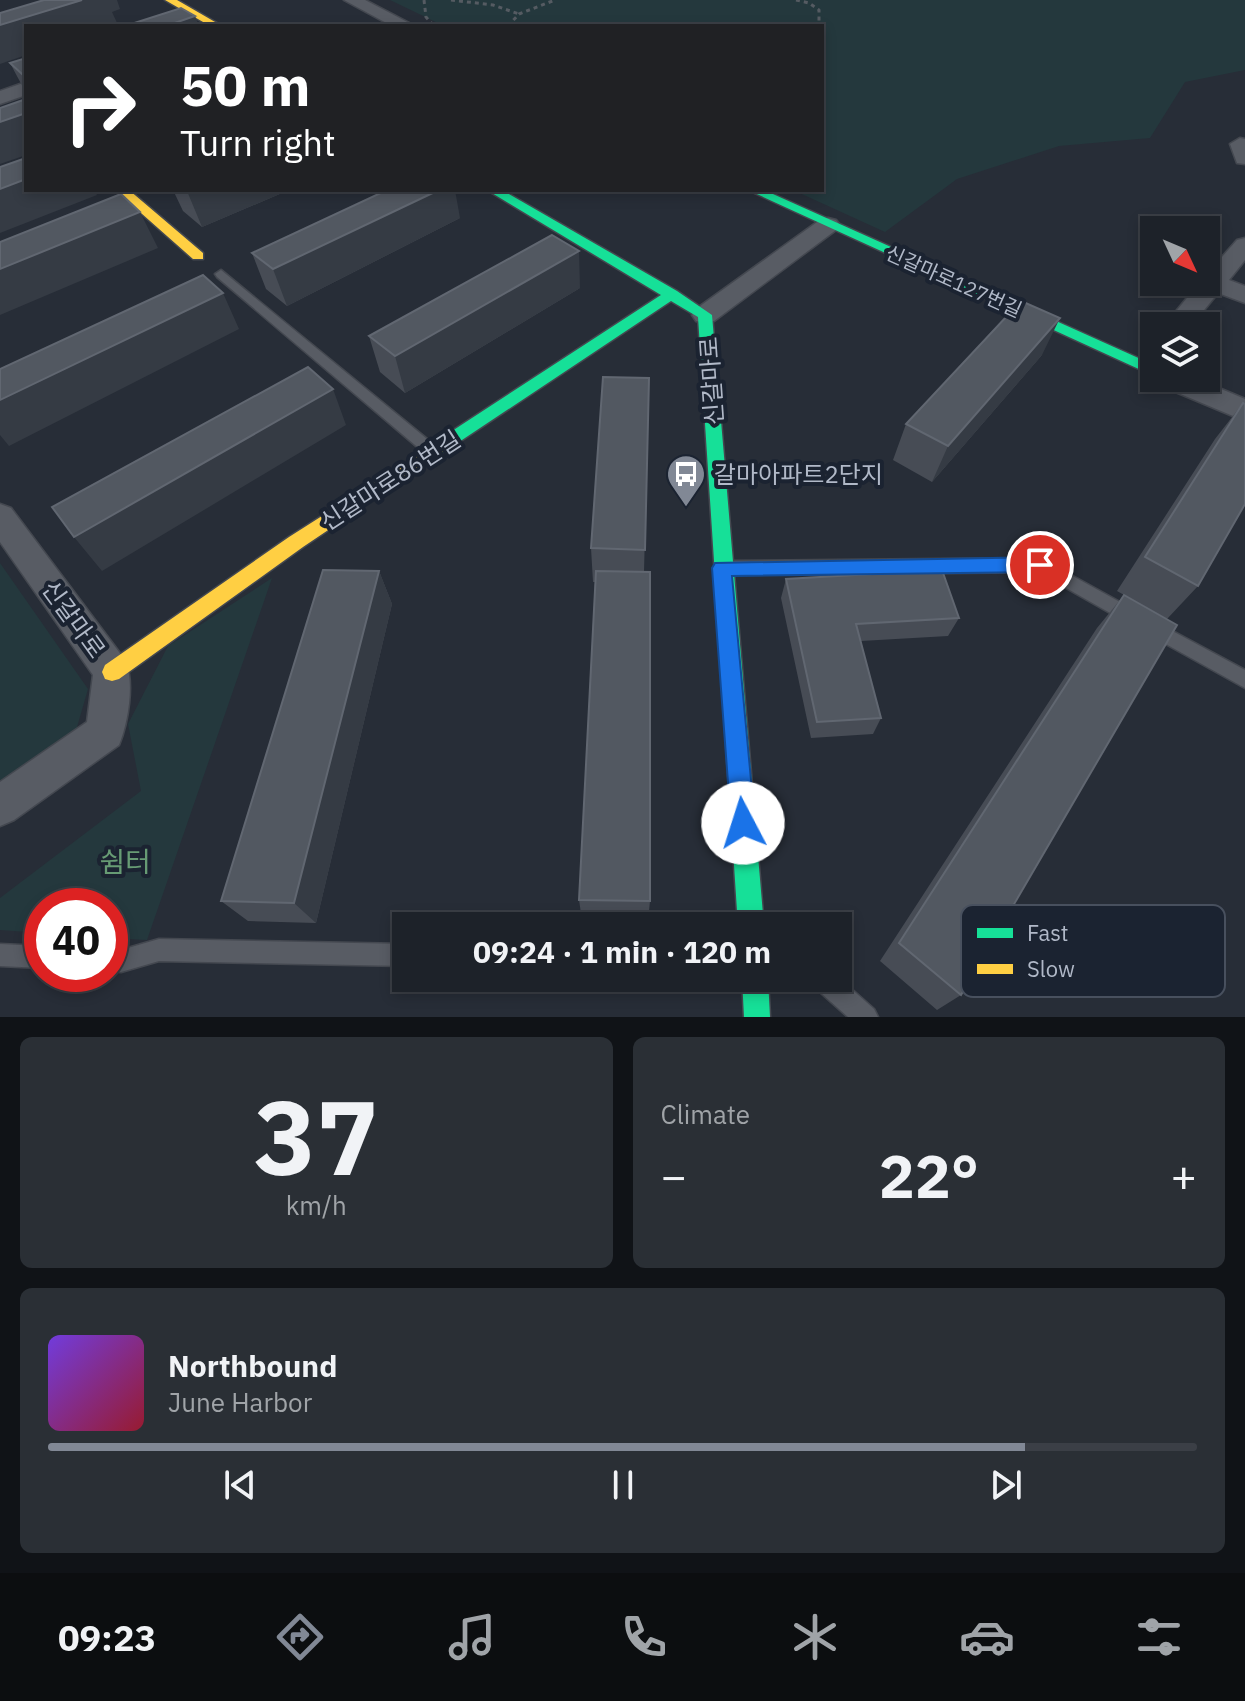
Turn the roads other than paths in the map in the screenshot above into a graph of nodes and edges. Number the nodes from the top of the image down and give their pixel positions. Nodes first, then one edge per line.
1 (170, 0) edge
2 (352, 0) edge
3 (209, 22) edge
4 (402, 24) edge
5 (24, 89) edge
6 (4, 100) edge
7 (123, 192) edge
8 (496, 192) edge
9 (758, 192) edge
10 (828, 225) junction
11 (1245, 245) edge
12 (198, 256) dead end
13 (221, 274) dead end
14 (1220, 277) edge
15 (1220, 285) edge
16 (672, 294) junction
17 (1245, 295) edge
18 (1204, 296) edge
19 (1189, 312) edge
20 (705, 315) junction
21 (1140, 360) edge
22 (1201, 392) edge
23 (1245, 411) edge
24 (433, 452) junction
25 (0, 517) edge
26 (722, 568) junction
27 (112, 672) junction
28 (1245, 680) edge
29 (0, 806) edge
30 (753, 912) edge
31 (0, 955) edge
32 (392, 955) edge
33 (24, 956) edge
34 (128, 959) edge
35 (756, 992) edge
36 (837, 992) edge
37 (757, 1017) edge
38 (866, 1017) edge

1 - 3 street
2 - 4 street
5 - 6 street
7 - 12 street
8 - 16 street, 신갈마로
9 - 10 street, 신갈마로127번길
10 - 20 street, 신갈마로
10 - 21 street, 신갈마로127번길
11 - 14 street
13 - 24 lane
15 - 17 street
16 - 20 street, 신갈마로
16 - 24 street, 신갈마로86번길
18 - 19 street
20 - 26 street, 신갈마로
22 - 23 street
24 - 27 street, 신갈마로86번길
25 - 27 street, 신갈마로
26 - 28 lane
26 - 30 street, 신갈마로
27 - 29 street, 신갈마로
31 - 33 lane
32 - 34 lane
35 - 37 street
36 - 38 lane

